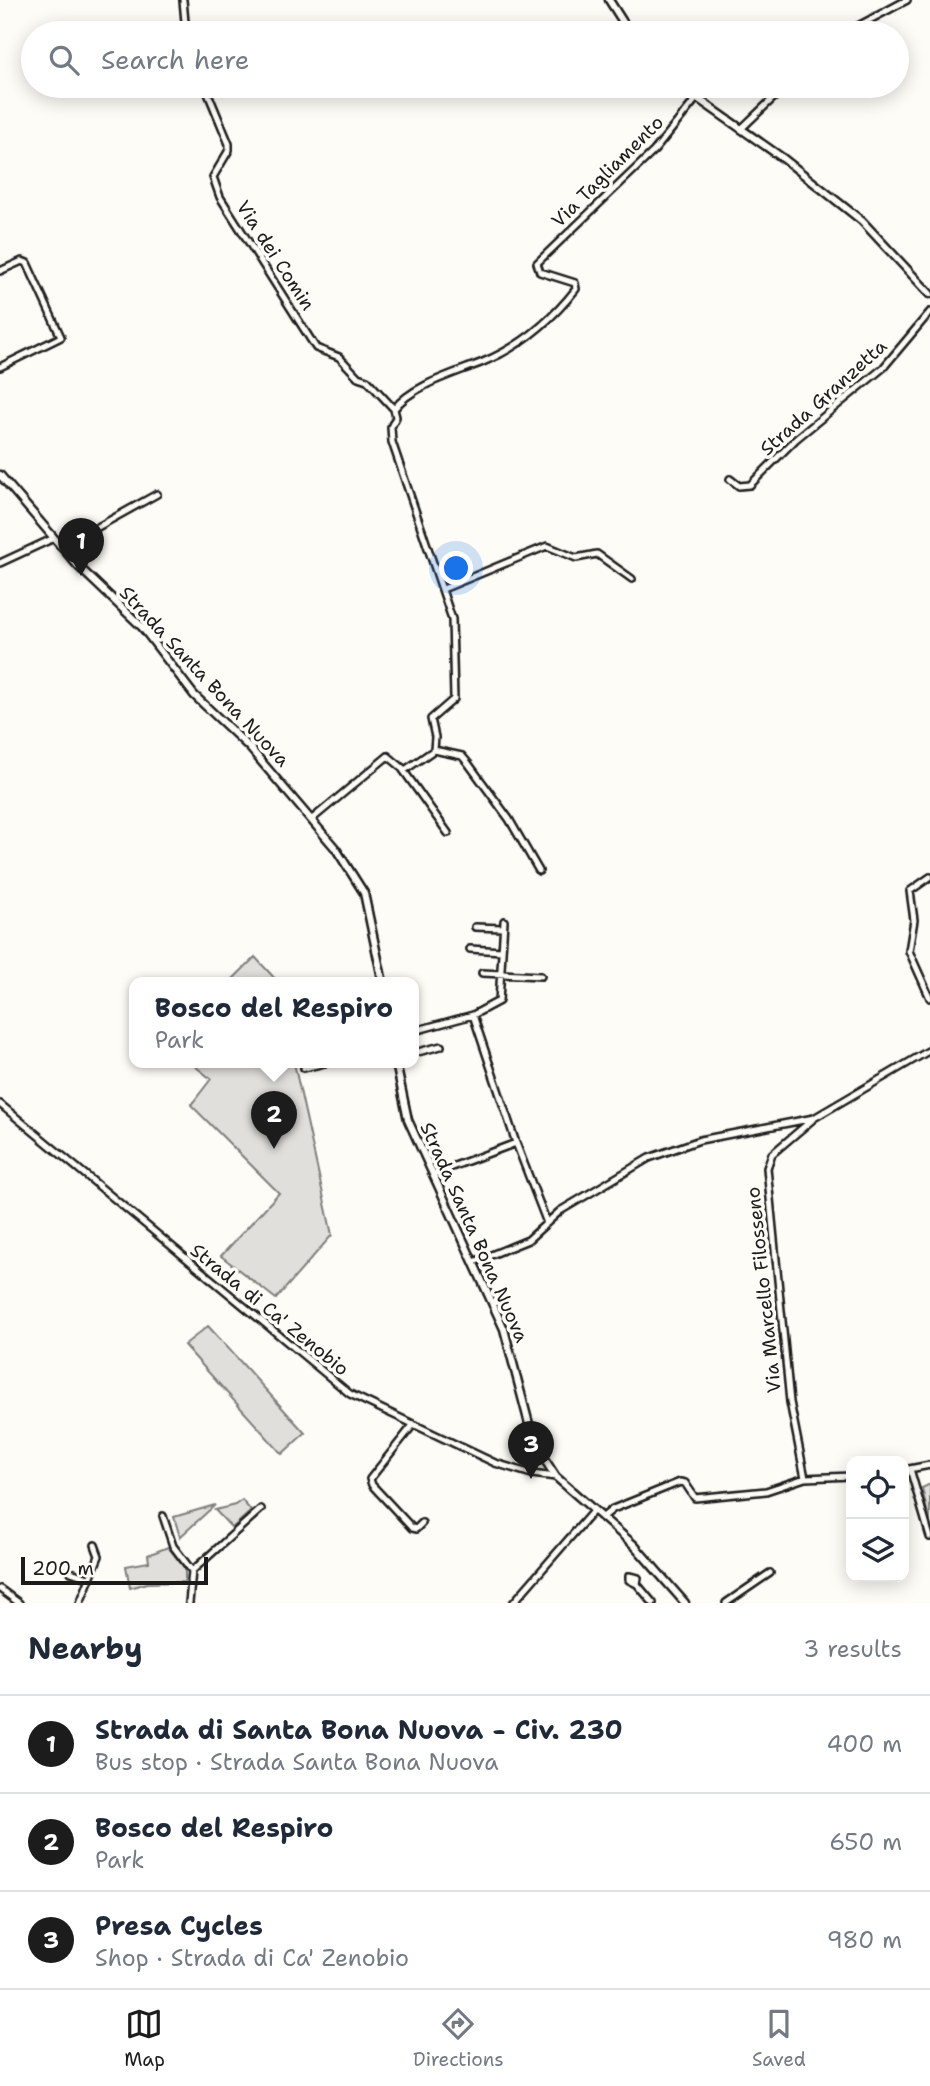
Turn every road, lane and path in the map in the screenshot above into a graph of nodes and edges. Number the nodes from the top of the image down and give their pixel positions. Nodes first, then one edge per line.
1 (183, 0) edge
2 (608, 0) edge
3 (907, 0) edge
4 (185, 21) edge
5 (622, 21) edge
6 (868, 21) edge
7 (210, 98) edge
8 (773, 98) edge
9 (696, 99) joint
10 (741, 129) junction
11 (0, 271) edge
12 (930, 294) edge
13 (930, 313) edge
14 (0, 367) edge
15 (394, 409) junction
16 (0, 475) edge
17 (730, 479) dead end
18 (157, 494) dead end
19 (54, 538) junction
20 (62, 547) junction
21 (0, 563) edge
22 (632, 579) dead end
23 (443, 589) junction
24 (434, 750) junction
25 (401, 766) junction
26 (311, 820) junction
27 (449, 833) dead end
28 (539, 871) dead end
29 (930, 877) edge
30 (504, 920) dead end
31 (475, 927) dead end
32 (503, 928) junction
33 (470, 949) dead end
34 (502, 951) junction
35 (482, 973) dead end
36 (501, 974) junction
37 (541, 976) dead end
38 (382, 977) edge
39 (930, 998) edge
40 (473, 1015) junction
41 (419, 1030) edge
42 (441, 1046) dead end
43 (930, 1050) edge
44 (419, 1052) edge
45 (397, 1068) edge
46 (0, 1104) edge
47 (814, 1118) junction
48 (516, 1143) junction
49 (433, 1174) junction
50 (547, 1223) junction
51 (474, 1262) junction
52 (413, 1425) junction
53 (930, 1465) edge
54 (909, 1469) edge
55 (909, 1475) edge
56 (846, 1476) edge
57 (556, 1477) junction
58 (806, 1478) junction
59 (261, 1509) dead end
60 (594, 1510) junction
61 (163, 1516) dead end
62 (603, 1517) junction
63 (422, 1523) dead end
64 (930, 1537) edge
65 (94, 1545) dead end
66 (192, 1571) junction
67 (71, 1572) dead end
68 (769, 1573) dead end
69 (89, 1578) junction
70 (637, 1584) dead end
71 (0, 1589) edge
72 (19, 1603) edge
73 (80, 1603) edge
74 (189, 1603) edge
75 (513, 1603) edge
76 (653, 1603) edge
77 (685, 1603) edge
78 (726, 1603) edge

1 - 4 street
2 - 5 street
3 - 6 street
7 - 15 street, Via dei Comin
8 - 10 street
9 - 10 street
9 - 15 street, Via Tagliamento
10 - 12 street
11 - 14 street
13 - 17 street, Strada Granzetta
15 - 23 street
16 - 19 street, Strada Santa Bona Nuova
18 - 20 street
19 - 20 street, Strada Santa Bona Nuova
19 - 21 street
20 - 26 street, Strada Santa Bona Nuova
22 - 23 street
23 - 24 street
24 - 25 street
24 - 28 street
25 - 26 street
25 - 27 street
26 - 38 street, Strada Santa Bona Nuova
29 - 39 street
30 - 32 street
31 - 32 street
32 - 34 street
33 - 34 street
34 - 36 street
35 - 36 street
36 - 37 street
36 - 40 street
40 - 41 street
40 - 48 street
42 - 44 street
43 - 47 street
45 - 49 street, Strada Santa Bona Nuova
46 - 52 street, Strada di Ca' Zenobio
47 - 50 street
47 - 58 street, Via Marcello Filosseno
48 - 49 street
48 - 50 street
49 - 51 street, Strada Santa Bona Nuova
50 - 51 street
51 - 57 street, Strada Santa Bona Nuova
52 - 57 street, Strada di Ca' Zenobio
52 - 63 street
53 - 54 street
55 - 64 street
56 - 58 street
57 - 60 street, Strada Santa Bona Nuova
58 - 62 street
59 - 66 street
60 - 62 street, Strada Santa Bona Nuova
60 - 75 street
61 - 66 street
62 - 77 street, Strada Santa Bona Nuova
65 - 69 street
66 - 74 street
67 - 69 street
68 - 78 street
69 - 73 street
70 - 76 street
71 - 72 street

